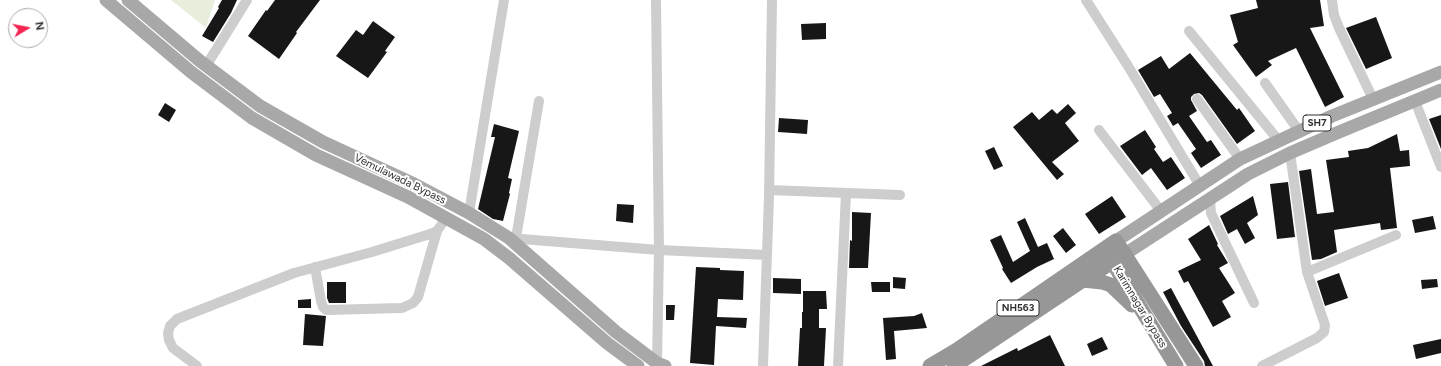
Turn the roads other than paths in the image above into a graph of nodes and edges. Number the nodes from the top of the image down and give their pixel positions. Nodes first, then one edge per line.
1 (106, 0) edge
2 (128, 0) edge
3 (247, 0) edge
4 (504, 0) edge
5 (656, 0) edge
6 (772, 0) edge
7 (1086, 0) edge
8 (1332, 0) edge
9 (1189, 31) dead end
10 (206, 66) junction
11 (1441, 72) edge
12 (1265, 83) dead end
13 (1441, 90) edge
14 (1197, 99) dead end
15 (1373, 99) junction
16 (539, 101) dead end
17 (1415, 101) junction
18 (1099, 130) dead end
19 (1299, 131) junction
20 (1279, 141) junction
21 (1290, 153) junction
22 (1240, 159) junction
23 (1441, 167) edge
24 (1200, 186) junction
25 (769, 190) junction
26 (846, 193) junction
27 (900, 195) dead end
28 (1210, 198) junction
29 (1161, 211) junction
30 (469, 213) junction
31 (446, 218) junction
32 (437, 231) junction
33 (1396, 235) dead end
34 (512, 238) junction
35 (1110, 245) junction
36 (659, 250) junction
37 (766, 255) junction
38 (1119, 258) junction
39 (315, 267) junction
40 (1307, 272) junction
41 (1083, 280) junction
42 (1254, 303) dead end
43 (1152, 326) junction
44 (661, 364) edge
45 (197, 366) edge
46 (638, 366) edge
47 (764, 366) edge
48 (838, 366) edge
49 (930, 366) edge
50 (954, 366) edge
51 (1176, 366) edge
52 (1196, 366) edge
53 (1262, 366) edge

1 - 31 main road, Vemulawada Bypass
2 - 10 main road, Vemulawada Bypass
3 - 10 street
4 - 30 street
5 - 36 street
6 - 25 street
7 - 24 street
8 - 15 street
9 - 20 street
10 - 30 main road, Vemulawada Bypass
11 - 15 main road, SH7
12 - 19 street
13 - 17 main road, SH7
14 - 22 street
15 - 19 main road, SH7
16 - 34 street
17 - 21 main road, SH7
17 - 23 street
18 - 29 street
19 - 20 main road, SH7
20 - 22 main road, SH7
21 - 28 main road, SH7
21 - 40 street
22 - 24 main road, SH7
24 - 29 main road, SH7
25 - 26 street
25 - 37 street
26 - 27 street
26 - 48 street
28 - 38 main road, SH7
28 - 42 street
29 - 35 main road, SH7
30 - 34 main road, Vemulawada Bypass
31 - 32 street
31 - 46 main road, Vemulawada Bypass
32 - 39 street
32 - 39 street
33 - 40 street
34 - 36 street
34 - 44 main road, Vemulawada Bypass
35 - 38 highway, Karimnagar Bypass
35 - 49 highway, NH563
36 - 37 street
36 - 44 street
37 - 47 street
38 - 41 highway, NH563
38 - 43 highway, Karimnagar Bypass
38 - 52 highway, Karimnagar Bypass
39 - 45 street
40 - 53 street
41 - 43 highway
41 - 50 highway, NH563
43 - 51 highway, Karimnagar Bypass

